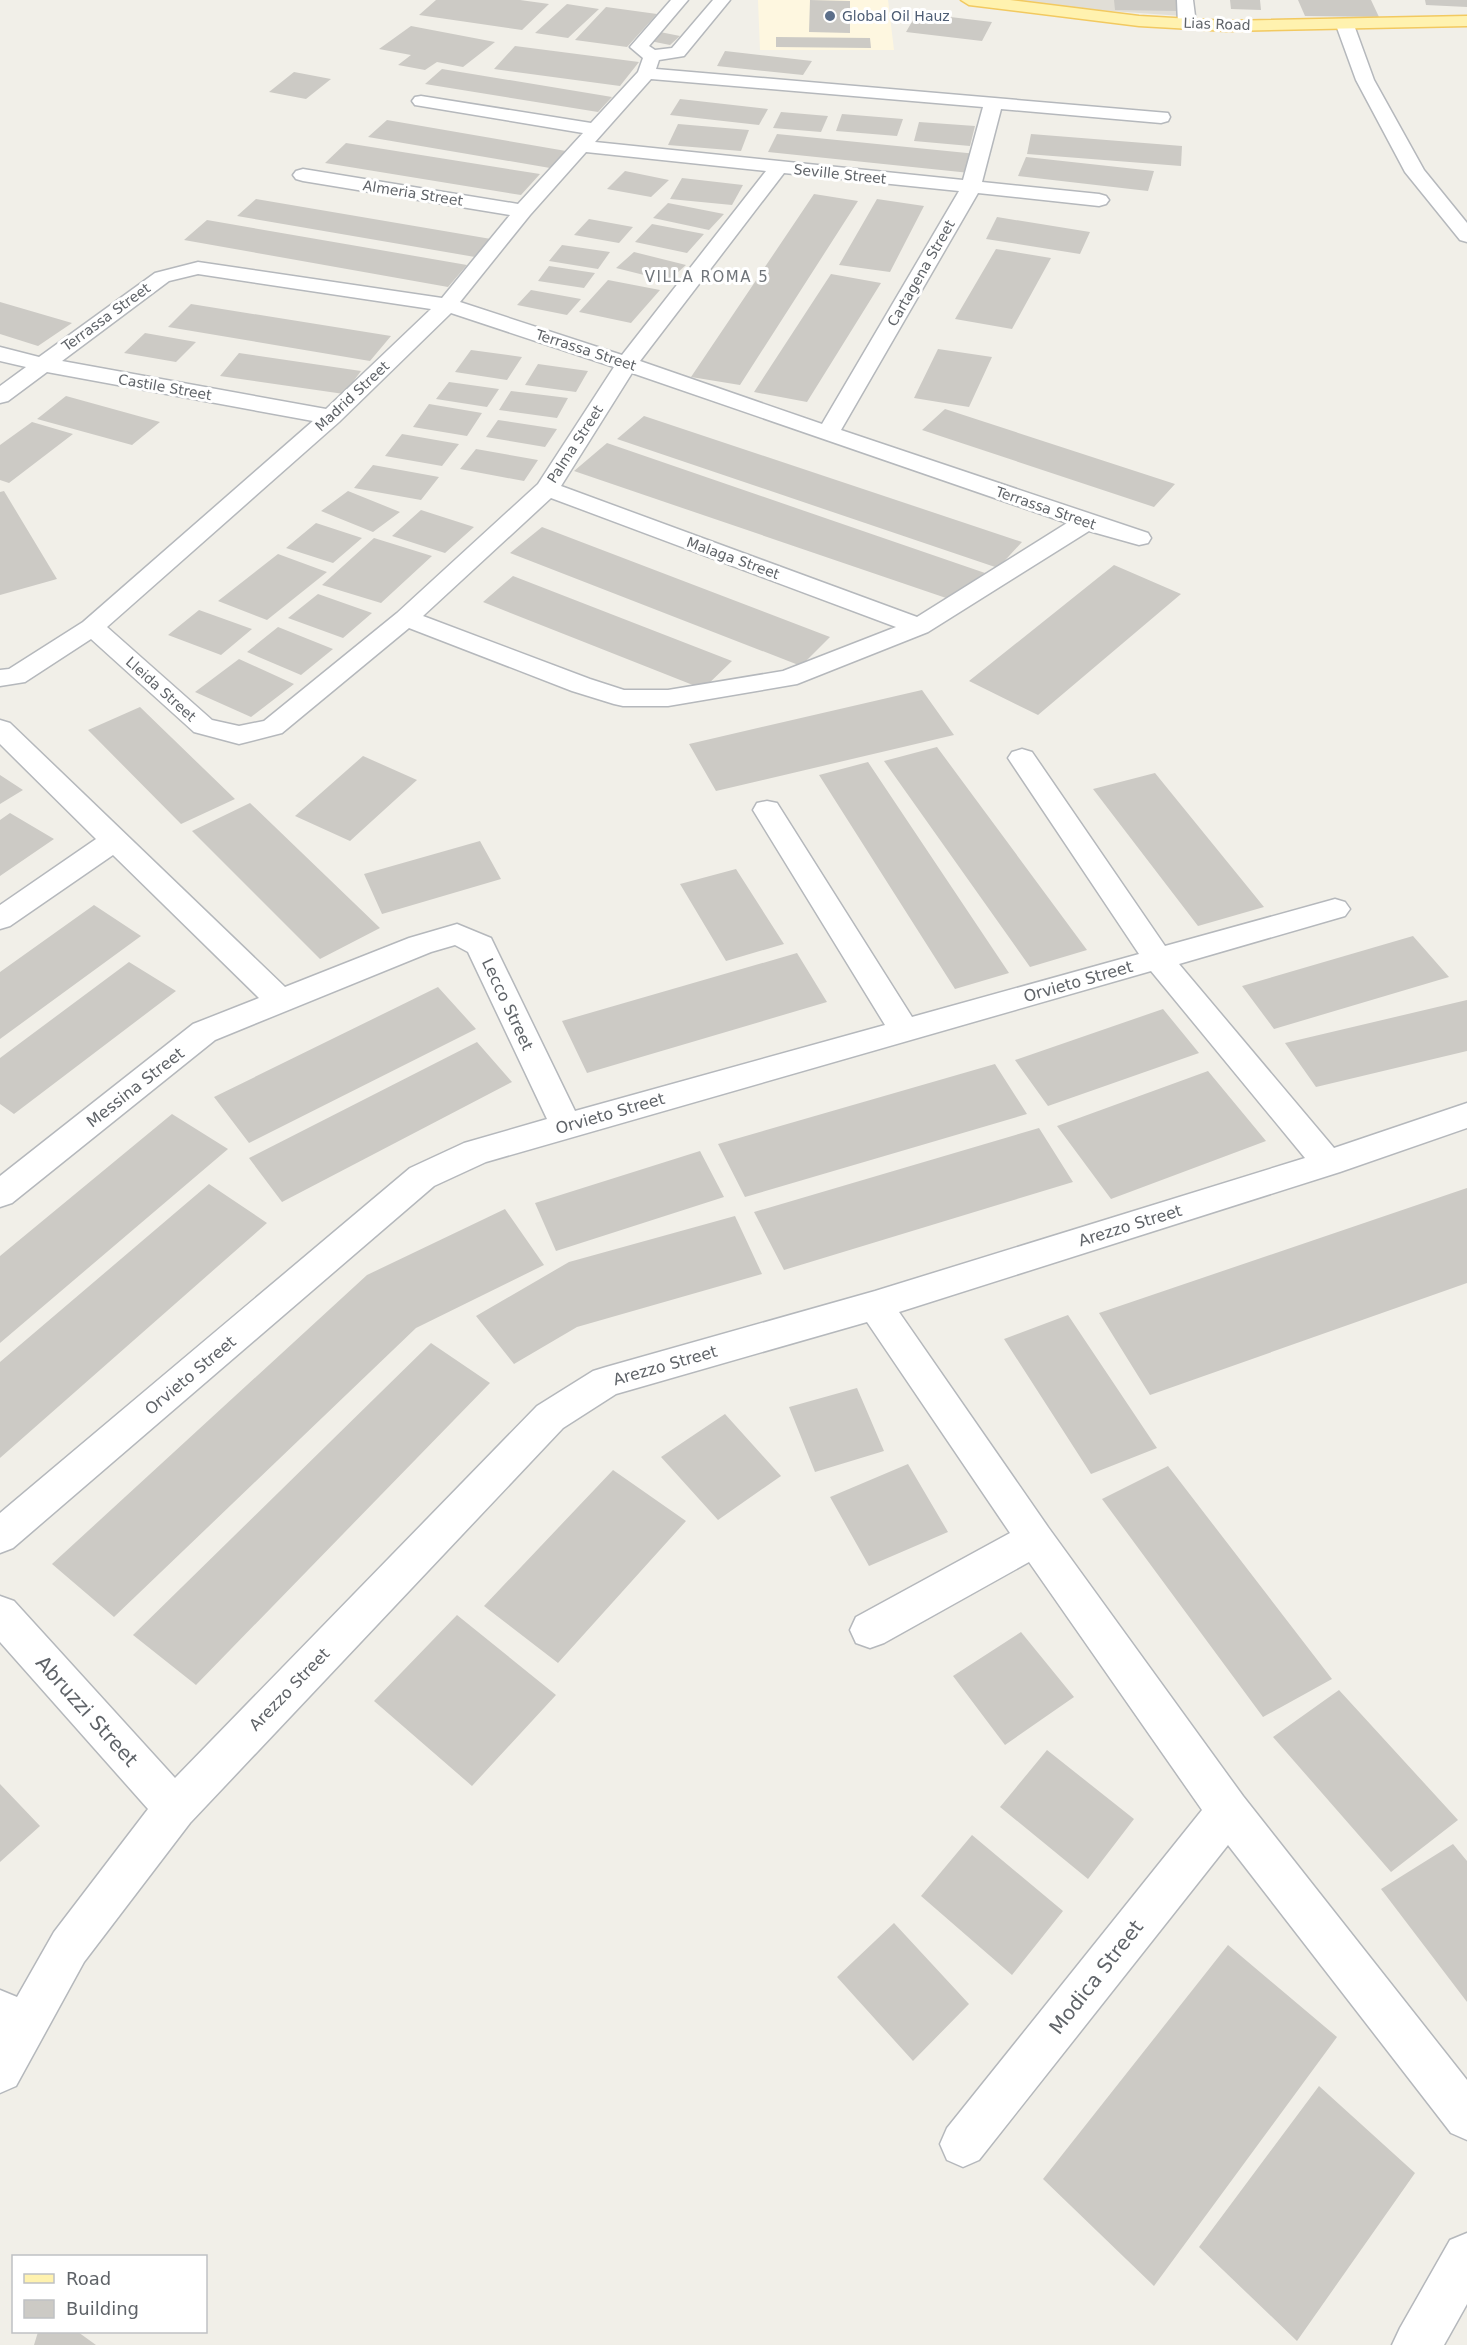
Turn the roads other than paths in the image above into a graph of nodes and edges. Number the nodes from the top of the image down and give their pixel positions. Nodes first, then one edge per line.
1 (680, 0) edge
2 (722, 0) edge
3 (969, 0) edge
4 (1185, 0) edge
5 (1467, 21) edge
6 (1187, 24) junction
7 (1345, 25) junction
8 (649, 65) junction
9 (421, 101) dead end
10 (993, 104) junction
11 (1161, 117) dead end
12 (588, 137) junction
13 (778, 168) junction
14 (303, 175) dead end
15 (971, 188) junction
16 (1099, 200) dead end
17 (523, 211) junction
18 (1467, 236) edge
19 (447, 305) junction
20 (0, 354) edge
21 (42, 364) junction
22 (627, 364) junction
23 (0, 396) edge
24 (331, 417) junction
25 (828, 434) junction
26 (547, 489) junction
27 (1086, 522) junction
28 (1139, 538) dead end
29 (406, 618) junction
30 (92, 627) junction
31 (919, 627) junction
32 (0, 678) edge
33 (0, 729) edge
34 (239, 735) joint
35 (1022, 758) dead end
36 (767, 810) dead end
37 (113, 841) junction
38 (1335, 909) dead end
39 (0, 920) edge
40 (1158, 959) junction
41 (281, 1001) junction
42 (904, 1030) junction
43 (1467, 1115) edge
44 (566, 1126) junction
45 (1328, 1163) junction
46 (0, 1194) edge
47 (875, 1305) junction
48 (0, 1536) edge
49 (1035, 1539) junction
50 (0, 1614) edge
51 (870, 1630) dead end
52 (175, 1808) junction
53 (1228, 1811) junction
54 (13, 2019) edge
55 (0, 2070) edge
56 (1467, 2117) edge
57 (963, 2144) dead end
58 (1467, 2256) edge
59 (1417, 2345) edge

1 - 8 street
2 - 8 street
3 - 6 main road, Lias Road
4 - 6 street
5 - 7 main road, Lias Road
6 - 7 main road, Lias Road
7 - 18 street
8 - 10 street
8 - 12 street, Madrid Street
9 - 12 street, Seville Street
10 - 11 street
10 - 15 street, Cartagena Street
12 - 13 street, Seville Street
12 - 17 street, Madrid Street
13 - 15 street, Seville Street
13 - 22 street, Palma Street
14 - 17 street, Almeria Street
15 - 16 street, Seville Street
15 - 25 street, Cartagena Street
17 - 19 street, Madrid Street
19 - 21 street, Terrassa Street
19 - 22 street, Terrassa Street
19 - 24 street, Madrid Street
20 - 21 street, Castile Street
21 - 23 street, Terrassa Street
21 - 24 street, Castile Street
22 - 25 street, Terrassa Street
22 - 26 street, Palma Street
24 - 30 street, Madrid Street
25 - 27 street, Terrassa Street
26 - 29 street, Palma Street
26 - 31 street, Malaga Street
27 - 28 street, Terrassa Street
27 - 31 street
29 - 31 street
29 - 34 street, Palma Street
30 - 32 street, Madrid Street
30 - 34 street, Lleida Street
33 - 37 street
35 - 40 street
36 - 42 street
37 - 39 street
37 - 41 street
38 - 40 street, Orvieto Street
40 - 42 street, Orvieto Street
40 - 45 street
41 - 44 street, Lecco Street
41 - 46 street, Messina Street
42 - 44 street, Orvieto Street
43 - 45 street, Arezzo Street
44 - 48 street, Orvieto Street
45 - 47 street, Arezzo Street
47 - 49 street
47 - 52 street, Arezzo Street
49 - 51 street
49 - 53 street
50 - 52 street, Abruzzi Street
52 - 54 street, Arezzo Street
53 - 56 street
53 - 57 street, Modica Street
54 - 55 street, Arezzo Street
58 - 59 street

